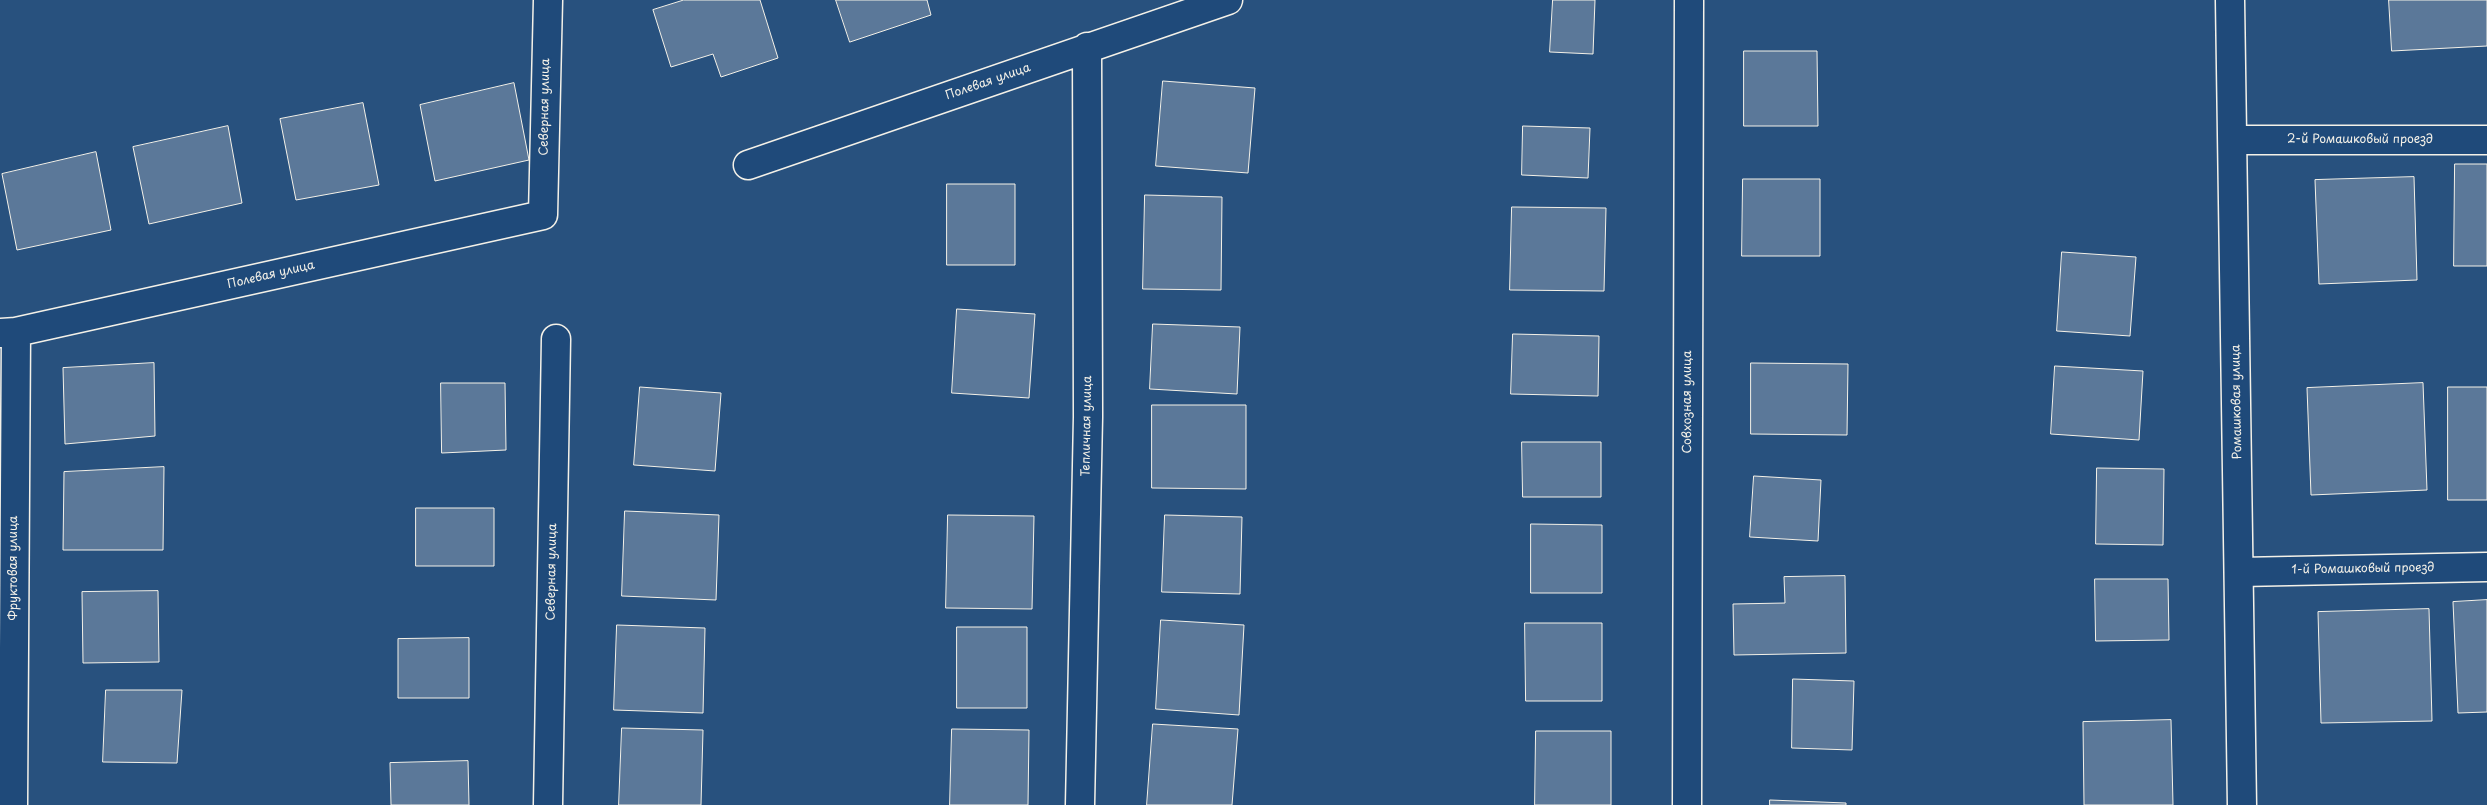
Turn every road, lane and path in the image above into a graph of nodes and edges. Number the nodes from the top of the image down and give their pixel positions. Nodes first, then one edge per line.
1 (548, 0) edge
2 (1228, 0) edge
3 (1689, 0) edge
4 (2230, 0) edge
5 (1087, 47) junction
6 (2233, 140) junction
7 (2487, 140) edge
8 (748, 165) dead end
9 (542, 215) joint
10 (8, 332) edge
11 (556, 339) dead end
12 (2487, 566) edge
13 (2240, 572) junction
14 (12, 805) edge
15 (548, 805) edge
16 (1080, 805) edge
17 (1687, 805) edge
18 (2242, 805) edge

1 - 9 street, Северная улица
2 - 5 street, Полевая улица
3 - 17 street, Совхозная улица
4 - 6 street, Ромашковая улица
5 - 8 street, Полевая улица
5 - 16 street, Тепличная улица
6 - 7 street, 2-й Ромашковый проезд
6 - 13 street, Ромашковая улица
9 - 10 street, Полевая улица
10 - 14 street, Фруктовая улица
11 - 15 street, Северная улица
12 - 13 street, 1-й Ромашковый проезд
13 - 18 street, Ромашковая улица

